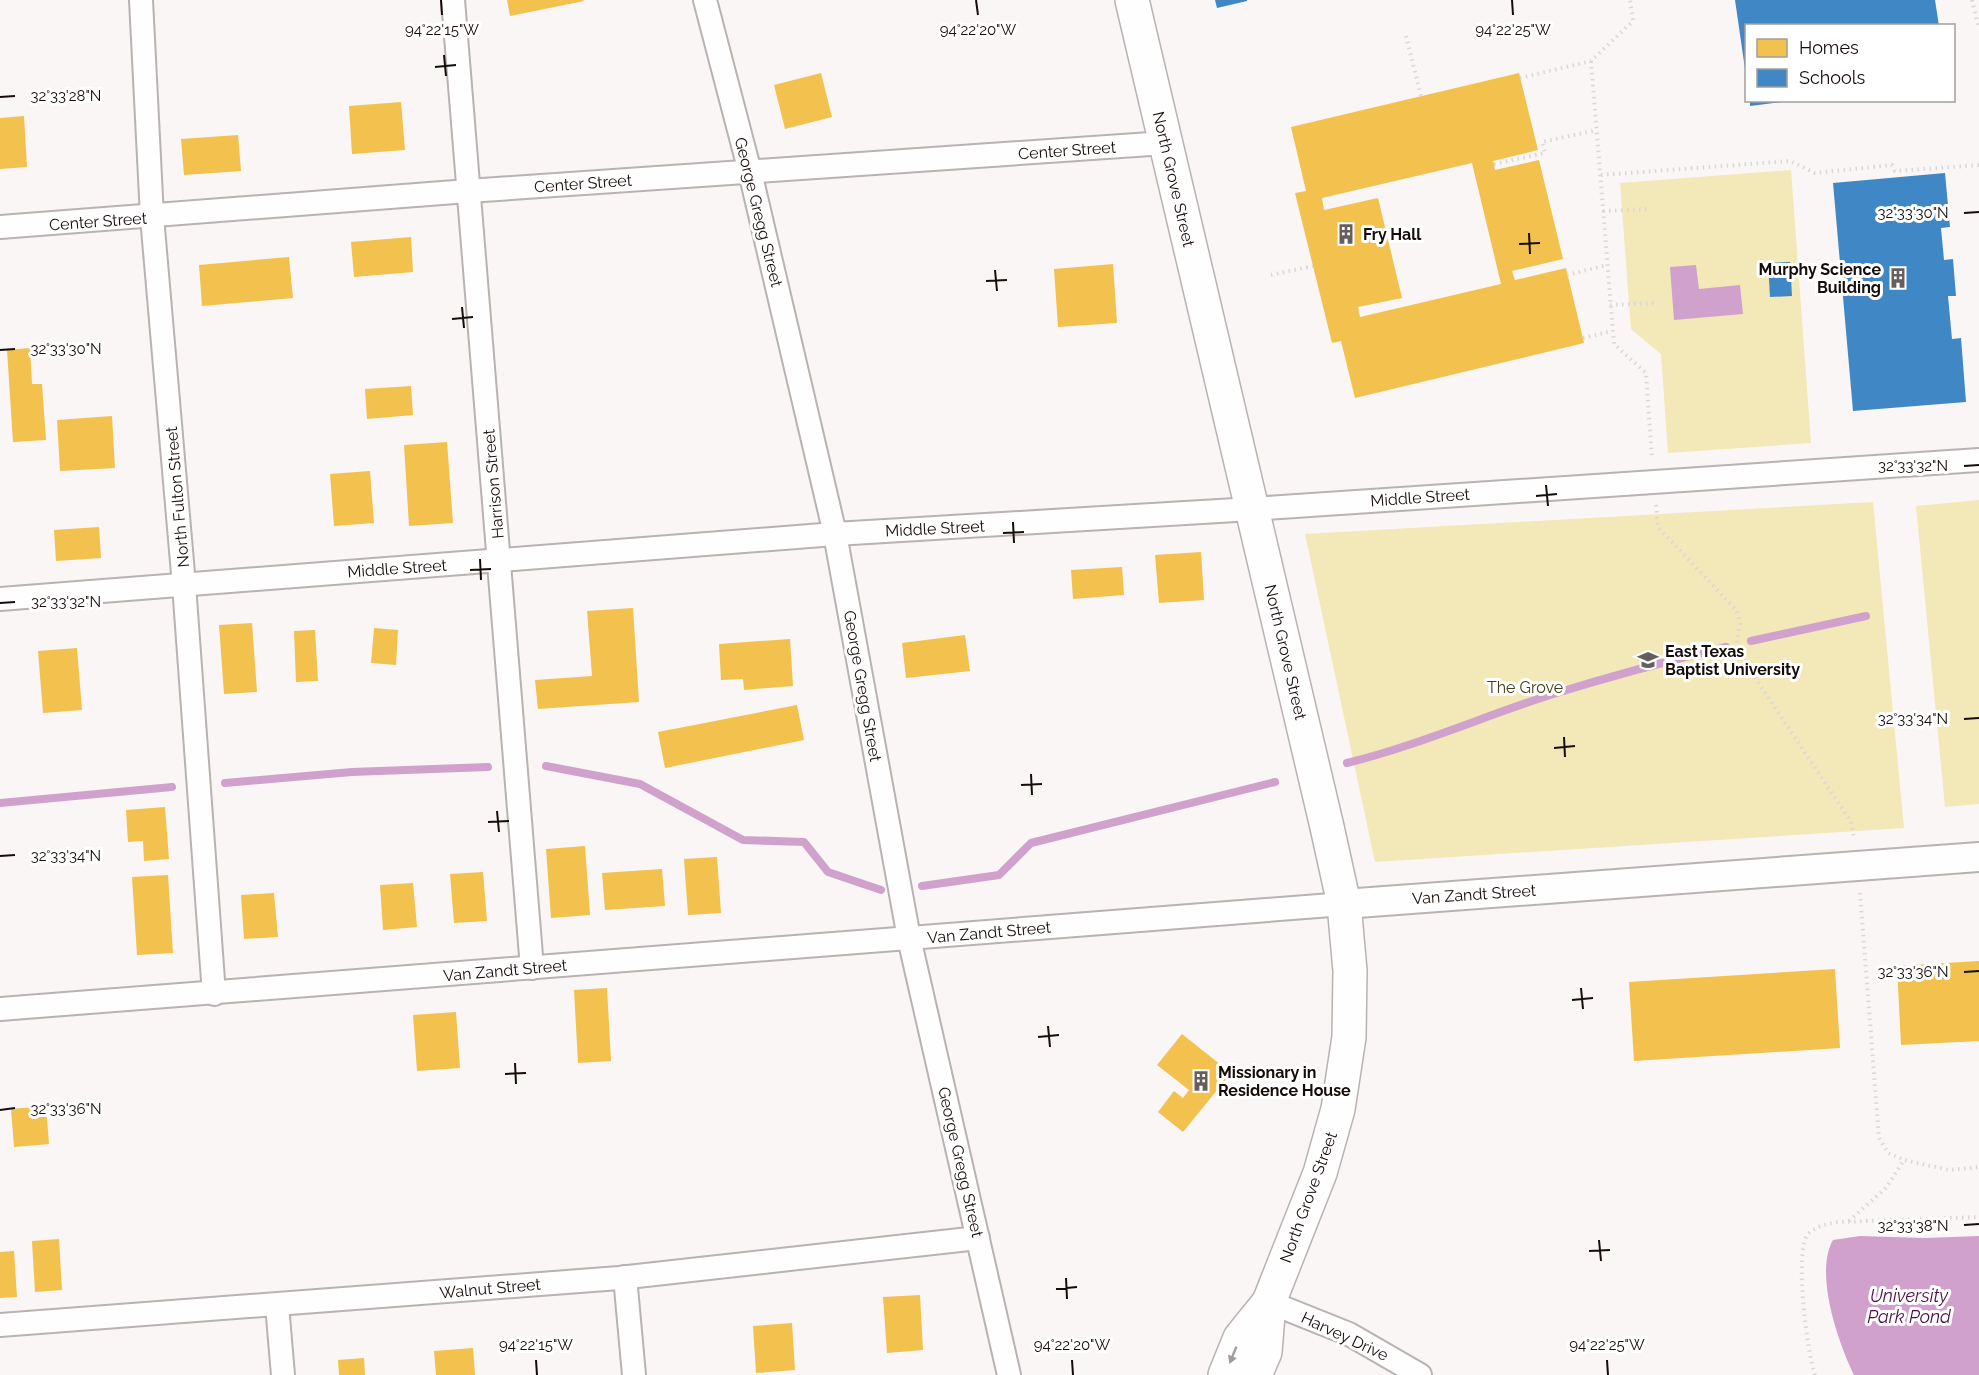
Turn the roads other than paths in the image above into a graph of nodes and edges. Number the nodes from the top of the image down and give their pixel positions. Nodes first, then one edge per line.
1 (141, 0) edge
2 (453, 0) edge
3 (705, 0) edge
4 (1132, 0) edge
5 (1165, 143) junction
6 (750, 172) junction
7 (468, 191) junction
8 (152, 217) junction
9 (0, 228) edge
10 (1979, 460) edge
11 (1252, 509) junction
12 (835, 534) junction
13 (499, 560) junction
14 (184, 585) junction
15 (0, 599) edge
16 (1979, 857) edge
17 (1344, 904) junction
18 (909, 938) junction
19 (532, 968) junction
20 (214, 994) junction
21 (0, 1009) edge
22 (978, 1238) junction
23 (625, 1277) junction
24 (1269, 1302) junction
25 (278, 1305) junction
26 (0, 1325) edge
27 (283, 1375) edge
28 (634, 1375) edge
29 (1009, 1375) edge
30 (1225, 1375) edge
31 (1256, 1375) edge
32 (1420, 1375) edge

1 - 8 street, North Fulton Street
2 - 7 street, Harrison Street
3 - 6 street, George Gregg Street
4 - 5 main road, North Grove Street
5 - 6 street, Center Street
5 - 11 main road, North Grove Street
6 - 7 street, Center Street
6 - 12 street, George Gregg Street
7 - 8 street, Center Street
7 - 13 street, Harrison Street
8 - 9 street, Center Street
8 - 14 street, North Fulton Street
10 - 11 street, Middle Street
11 - 12 street, Middle Street
11 - 17 main road, North Grove Street
12 - 13 street, Middle Street
12 - 18 street, George Gregg Street
13 - 14 street, Middle Street
13 - 19 street, Harrison Street
14 - 15 street, Middle Street
14 - 20 street, North Fulton Street
16 - 17 street, Van Zandt Street
17 - 18 street, Van Zandt Street
17 - 24 main road, North Grove Street
18 - 19 street, Van Zandt Street
18 - 22 street, George Gregg Street
19 - 20 street, Van Zandt Street
20 - 21 street, Van Zandt Street
22 - 23 street, Walnut Street
22 - 29 street, George Gregg Street
23 - 25 street, Walnut Street
23 - 28 street
24 -> 30 main road, North Grove Street
24 - 31 main road, North Grove Street
24 - 32 street, Harvey Drive
25 - 26 street, Walnut Street
25 - 27 street

